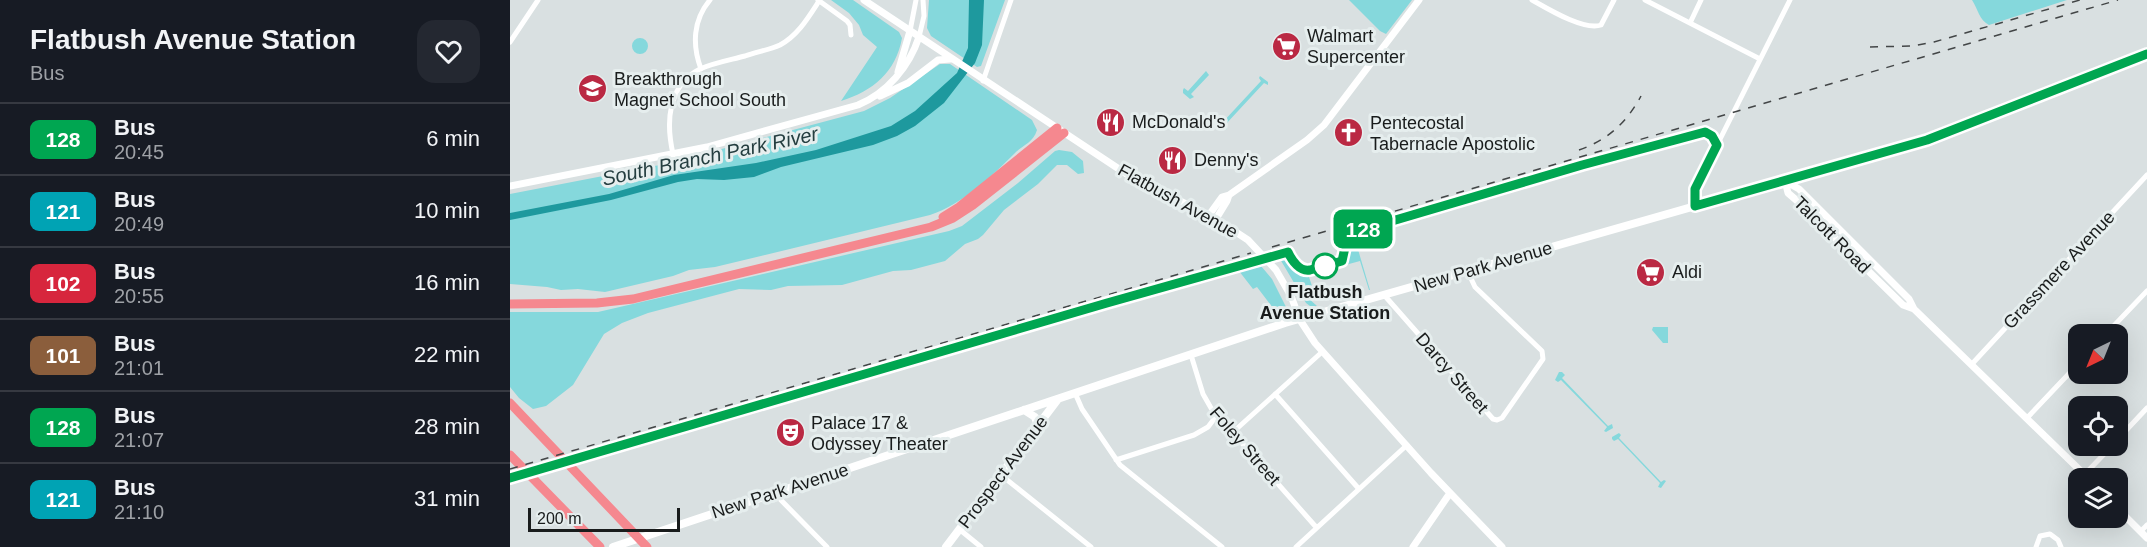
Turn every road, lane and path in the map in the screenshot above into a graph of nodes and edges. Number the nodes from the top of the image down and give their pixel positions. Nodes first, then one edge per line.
1 (537, 0) edge
2 (710, 0) edge
3 (819, 0) edge
4 (864, 0) edge
5 (916, 0) edge
6 (923, 0) edge
7 (1011, 0) edge
8 (1419, 0) edge
9 (1532, 0) edge
10 (1614, 0) edge
11 (1645, 0) edge
12 (1701, 0) edge
13 (1790, 0) edge
14 (1690, 23) junction
15 (910, 32) junction
16 (851, 34) dead end
17 (919, 37) junction
18 (510, 42) edge
19 (2147, 54) edge
20 (951, 59) junction
21 (1760, 59) junction
22 (700, 69) junction
23 (896, 76) junction
24 (983, 81) junction
25 (874, 98) junction
26 (1060, 130) junction
27 (673, 154) junction
28 (2147, 175) edge
29 (1785, 181) junction
30 (510, 186) edge
31 (1695, 206) junction
32 (1212, 217) junction
33 (1848, 239) junction
34 (1842, 245) junction
35 (1468, 272) junction
36 (1890, 280) junction
37 (1884, 287) junction
38 (2147, 291) edge
39 (1385, 296) junction
40 (510, 298) edge
41 (510, 304) edge
42 (1914, 309) junction
43 (1300, 320) junction
44 (2116, 324) edge
45 (1322, 352) junction
46 (1191, 355) junction
47 (1972, 364) junction
48 (2068, 375) edge
49 (1075, 393) junction
50 (1275, 394) junction
51 (1059, 398) junction
52 (510, 403) edge
53 (2147, 408) edge
54 (1023, 410) junction
55 (1217, 415) junction
56 (2027, 418) junction
57 (1038, 426) junction
58 (2128, 428) edge
59 (1232, 433) junction
60 (1407, 445) junction
61 (510, 455) edge
62 (2104, 456) edge
63 (1116, 460) junction
64 (2077, 468) edge
65 (2094, 468) edge
66 (1001, 475) junction
67 (1359, 489) junction
68 (774, 493) junction
69 (1450, 493) junction
70 (2128, 519) edge
71 (2147, 525) edge
72 (1316, 527) junction
73 (959, 529) junction
74 (2141, 531) junction
75 (2147, 538) edge
76 (600, 547) edge
77 (613, 547) edge
78 (647, 547) edge
79 (827, 547) edge
80 (946, 547) edge
81 (981, 547) edge
82 (1091, 547) edge
83 (1221, 547) edge
84 (1296, 547) edge
85 (1413, 547) edge
86 (1502, 547) edge
87 (2036, 547) edge
88 (2061, 547) edge

1 - 18 street
2 - 22 street
3 - 16 street
3 - 22 street
4 - 15 street, Flatbush Avenue
5 - 15 street
6 - 17 street
7 - 24 street
8 - 32 street
9 - 10 street
11 - 14 street
12 - 14 street
13 - 21 street
14 - 21 street
15 - 17 street, Flatbush Avenue
15 - 23 street
17 - 20 street, Flatbush Avenue
17 - 23 street
19 - 29 main road, New Park Avenue
20 - 24 street, Flatbush Avenue
20 - 25 street
21 - 31 street
22 - 27 street
23 - 25 street
24 - 26 street, Flatbush Avenue
25 - 27 street
26 - 32 street, Flatbush Avenue
26 - 40 highway
26 - 41 highway
27 - 30 street
28 - 47 street, Grassmere Avenue
29 - 31 main road, New Park Avenue
29 - 33 street, Talcott Road
29 - 34 street, Talcott Road
31 - 35 main road, New Park Avenue
32 - 43 street, Flatbush Avenue
33 - 34 street
33 - 36 street, Talcott Road
34 - 37 street, Talcott Road
35 - 39 main road, New Park Avenue
35 - 39 street, Darcy Street
36 - 37 street
36 - 42 street, Talcott Road
37 - 42 street, Talcott Road
38 - 44 street
39 - 43 main road, New Park Avenue
42 - 47 street, Talcott Road
43 - 45 street, Flatbush Avenue
43 - 46 main road, New Park Avenue
45 - 50 street
45 - 60 street, Flatbush Avenue
46 - 49 main road, New Park Avenue
46 - 55 street, Foley Street
47 - 56 street, Talcott Road
48 - 56 street
49 - 51 main road, New Park Avenue
49 - 63 street
50 - 59 street
50 - 67 street
51 - 54 main road, New Park Avenue
51 - 57 main road, Prospect Avenue
52 - 78 highway
53 - 58 street
54 - 57 main road
54 - 68 main road, New Park Avenue
55 - 59 street, Foley Street
55 - 63 street
56 - 64 street, Talcott Road
57 - 66 main road, Prospect Avenue
59 - 72 street, Foley Street
60 - 67 street
60 - 69 street, Flatbush Avenue
61 - 76 highway
62 - 65 street
63 - 83 street
66 - 73 main road, Prospect Avenue
66 - 82 street
67 - 72 street
68 - 77 main road, New Park Avenue
68 - 79 street
69 - 85 street
69 - 86 street, Flatbush Avenue
70 - 74 street
71 - 74 street
72 - 84 street
73 - 80 main road, Prospect Avenue
73 - 81 street
74 - 75 street
87 - 88 street

